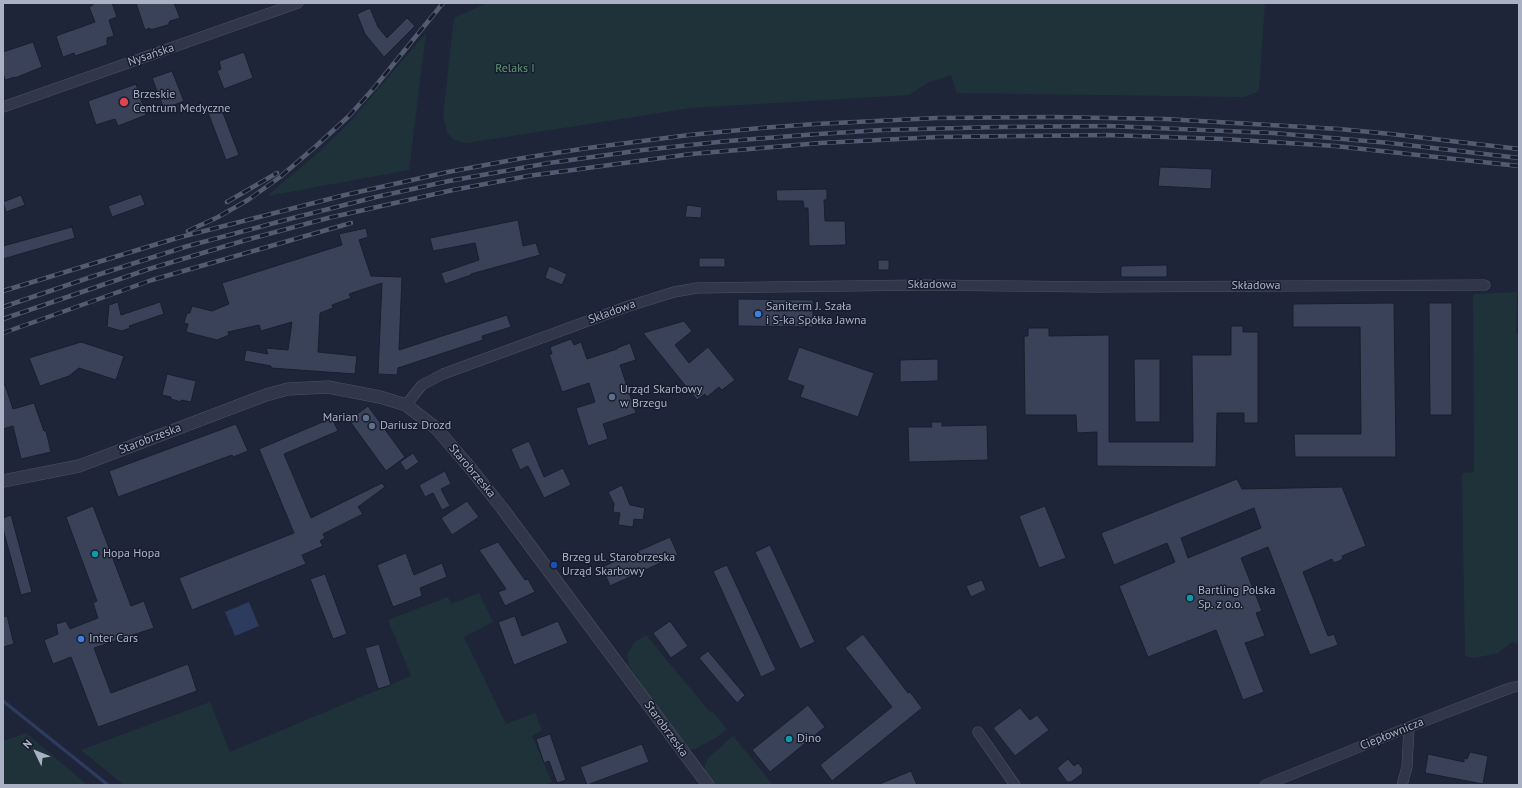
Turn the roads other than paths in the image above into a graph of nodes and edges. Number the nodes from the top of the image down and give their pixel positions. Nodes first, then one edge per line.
1 (298, 3) edge
2 (3, 107) edge
3 (1485, 285) dead end
4 (406, 405) junction
5 (3, 481) edge
6 (1519, 686) edge
7 (1409, 727) junction
8 (978, 732) dead end
9 (708, 785) edge
10 (1015, 785) edge
11 (1265, 785) edge
12 (1402, 785) edge

1 - 2 street, Nysańska
3 - 4 street, Składowa
4 - 5 street, Starobrzeska
4 - 9 street, Starobrzeska
6 - 7 street, Ciepłownicza
7 - 11 street, Ciepłownicza
7 - 12 street
8 - 10 street

